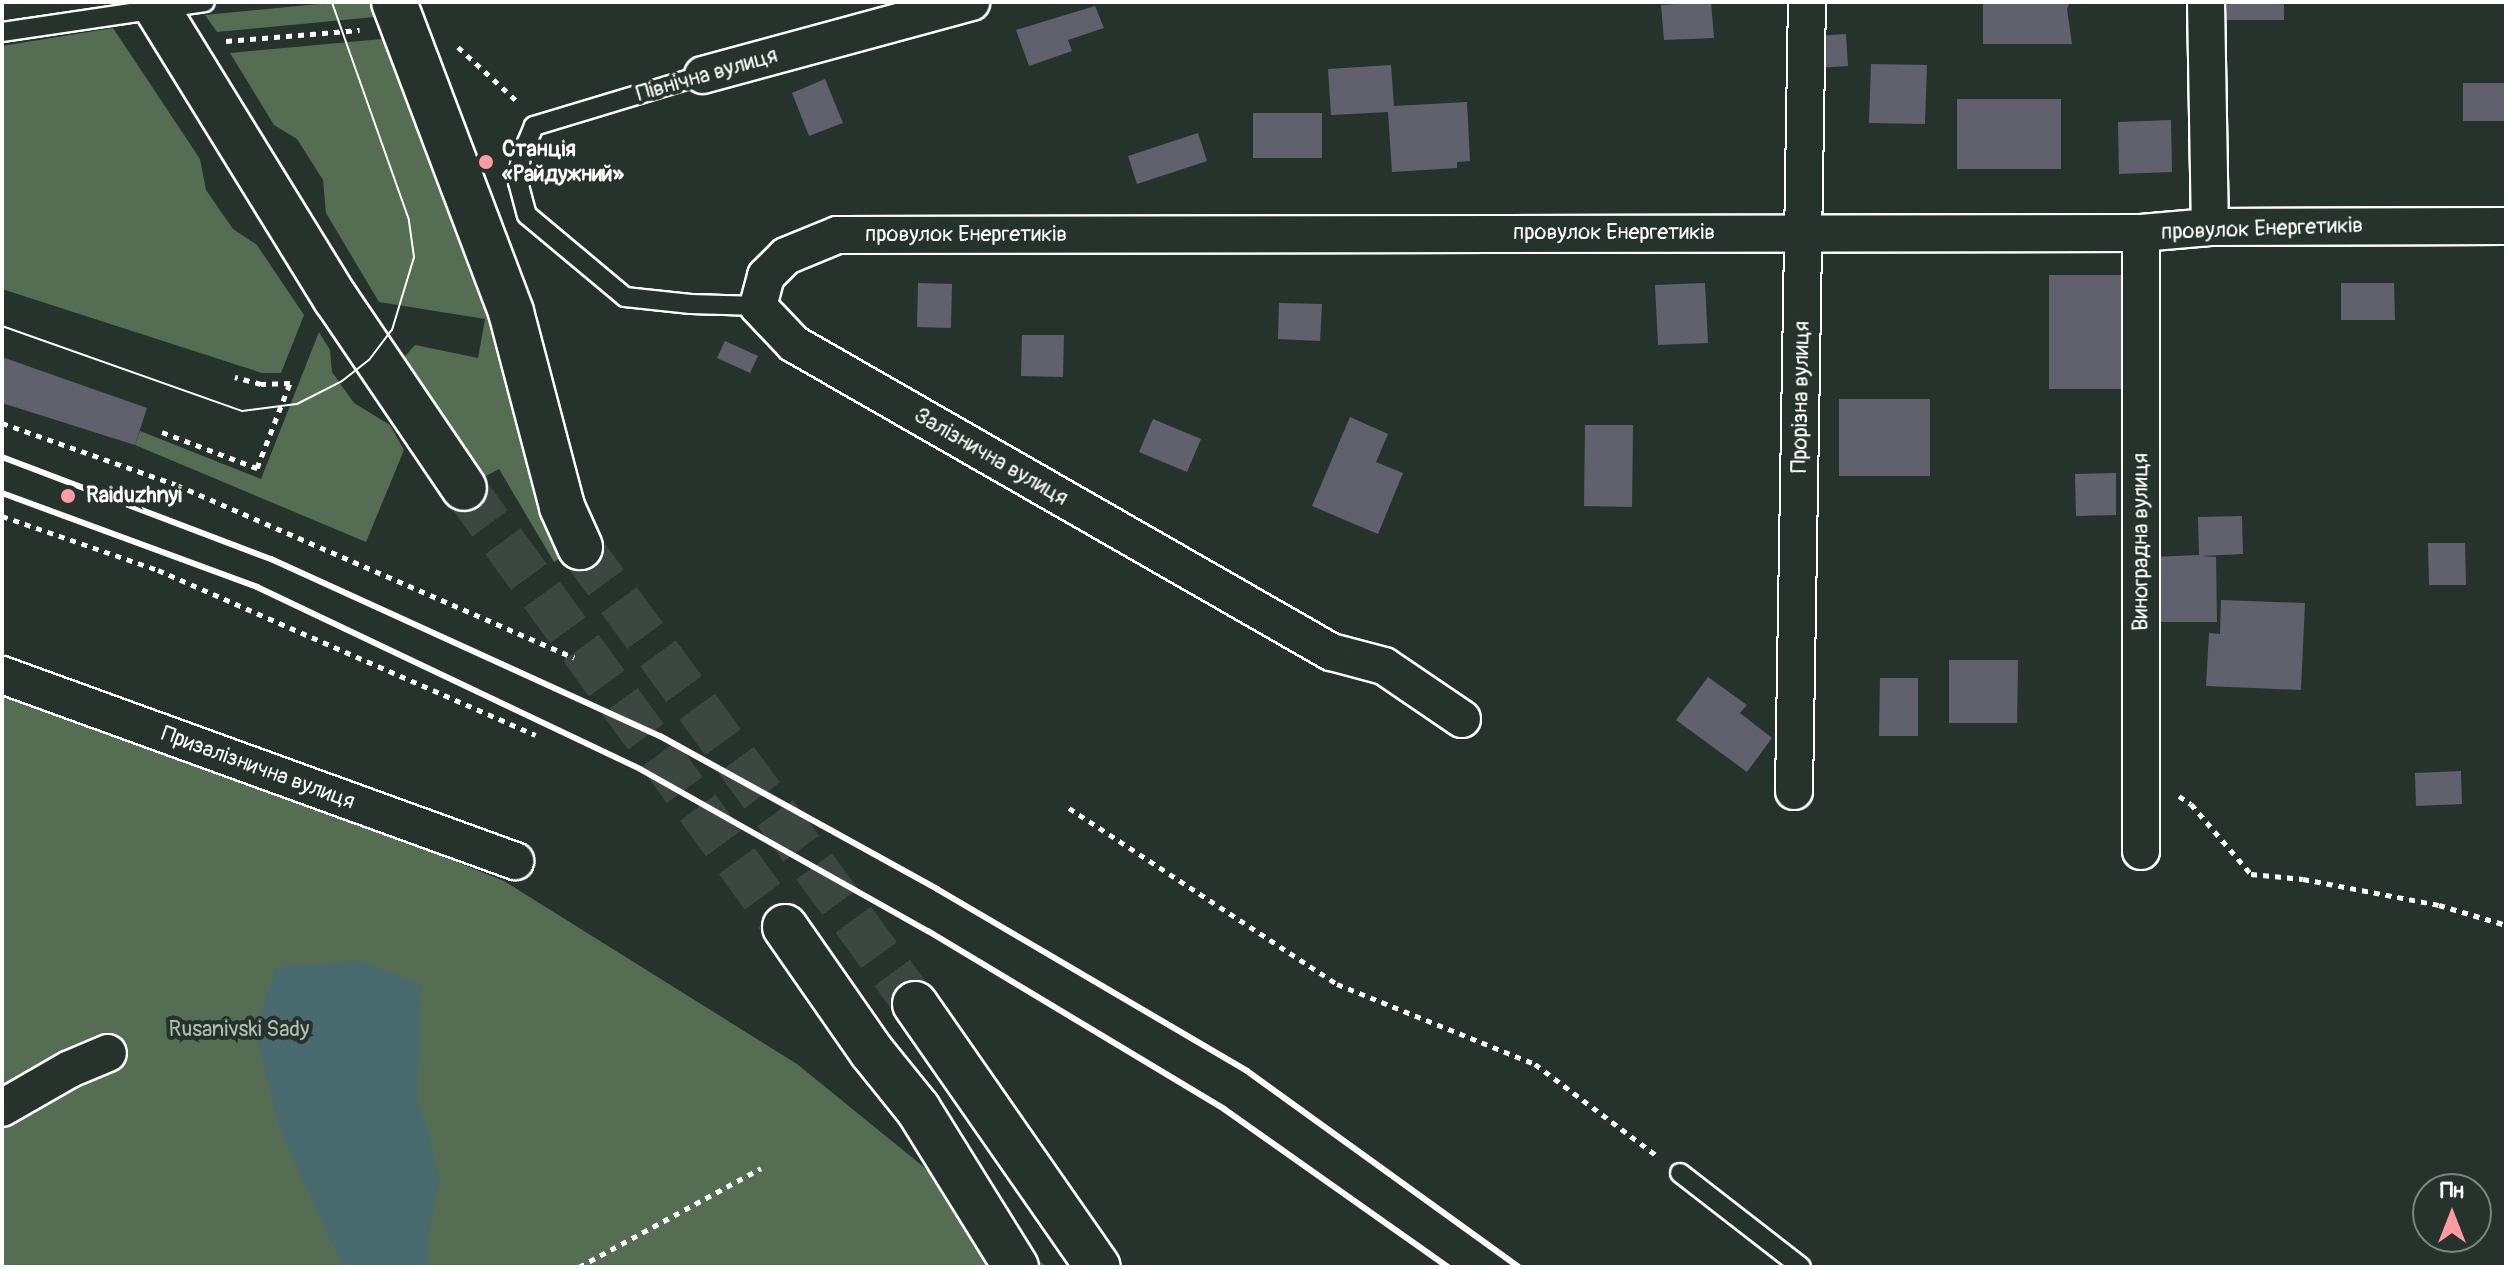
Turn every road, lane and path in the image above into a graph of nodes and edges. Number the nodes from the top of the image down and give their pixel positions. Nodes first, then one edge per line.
1 (205, 2) edge
2 (971, 2) edge
3 (1807, 2) edge
4 (2206, 2) edge
5 (154, 5) edge
6 (399, 14) edge
7 (2, 32) edge
8 (178, 45) junction
9 (703, 75) joint
10 (2506, 226) edge
11 (2210, 227) junction
12 (1804, 233) junction
13 (2141, 233) junction
14 (758, 306) junction
15 (235, 377) dead end
16 (2, 423) edge
17 (162, 432) dead end
18 (464, 488) tunnel mouth
19 (2, 516) edge
20 (580, 547) tunnel mouth
21 (574, 658) dead end
22 (6, 681) edge
23 (1462, 719) dead end
24 (535, 735) dead end
25 (2141, 770) junction
26 (1794, 791) dead end
27 (1069, 808) dead end
28 (2141, 851) dead end
29 (515, 861) dead end
30 (2506, 925) edge
31 (785, 927) tunnel mouth
32 (915, 1004) tunnel mouth
33 (108, 1053) dead end
34 (2, 1108) edge
35 (761, 1168) dead end
36 (1680, 1173) joint
37 (579, 1267) edge
38 (1016, 1267) edge
39 (1098, 1267) edge
40 (1801, 1267) edge

1 - 5 lane
2 - 9 street, Північна вулиця
3 - 12 street, Прорізна вулиця
4 - 11 street
5 - 7 lane
5 - 8 main road
6 - 8 path
6 - 20 main road
8 - 18 main road
9 - 14 lane, Північна вулиця
10 - 11 street, провулок Енергетиків
11 - 13 street, провулок Енергетиків
12 - 13 street, провулок Енергетиків
12 - 14 street, провулок Енергетиків
12 - 26 street, Прорізна вулиця
13 - 25 street, Виноградна вулиця
14 - 23 street, Залізнична вулиця
15 - 17 path
16 - 21 path
19 - 24 path
22 - 29 street, Призалізнична вулиця
25 - 28 street, Виноградна вулиця
25 - 30 path
27 - 36 path
31 - 38 main road
32 - 39 main road
33 - 34 street
35 - 37 path
36 - 40 lane

